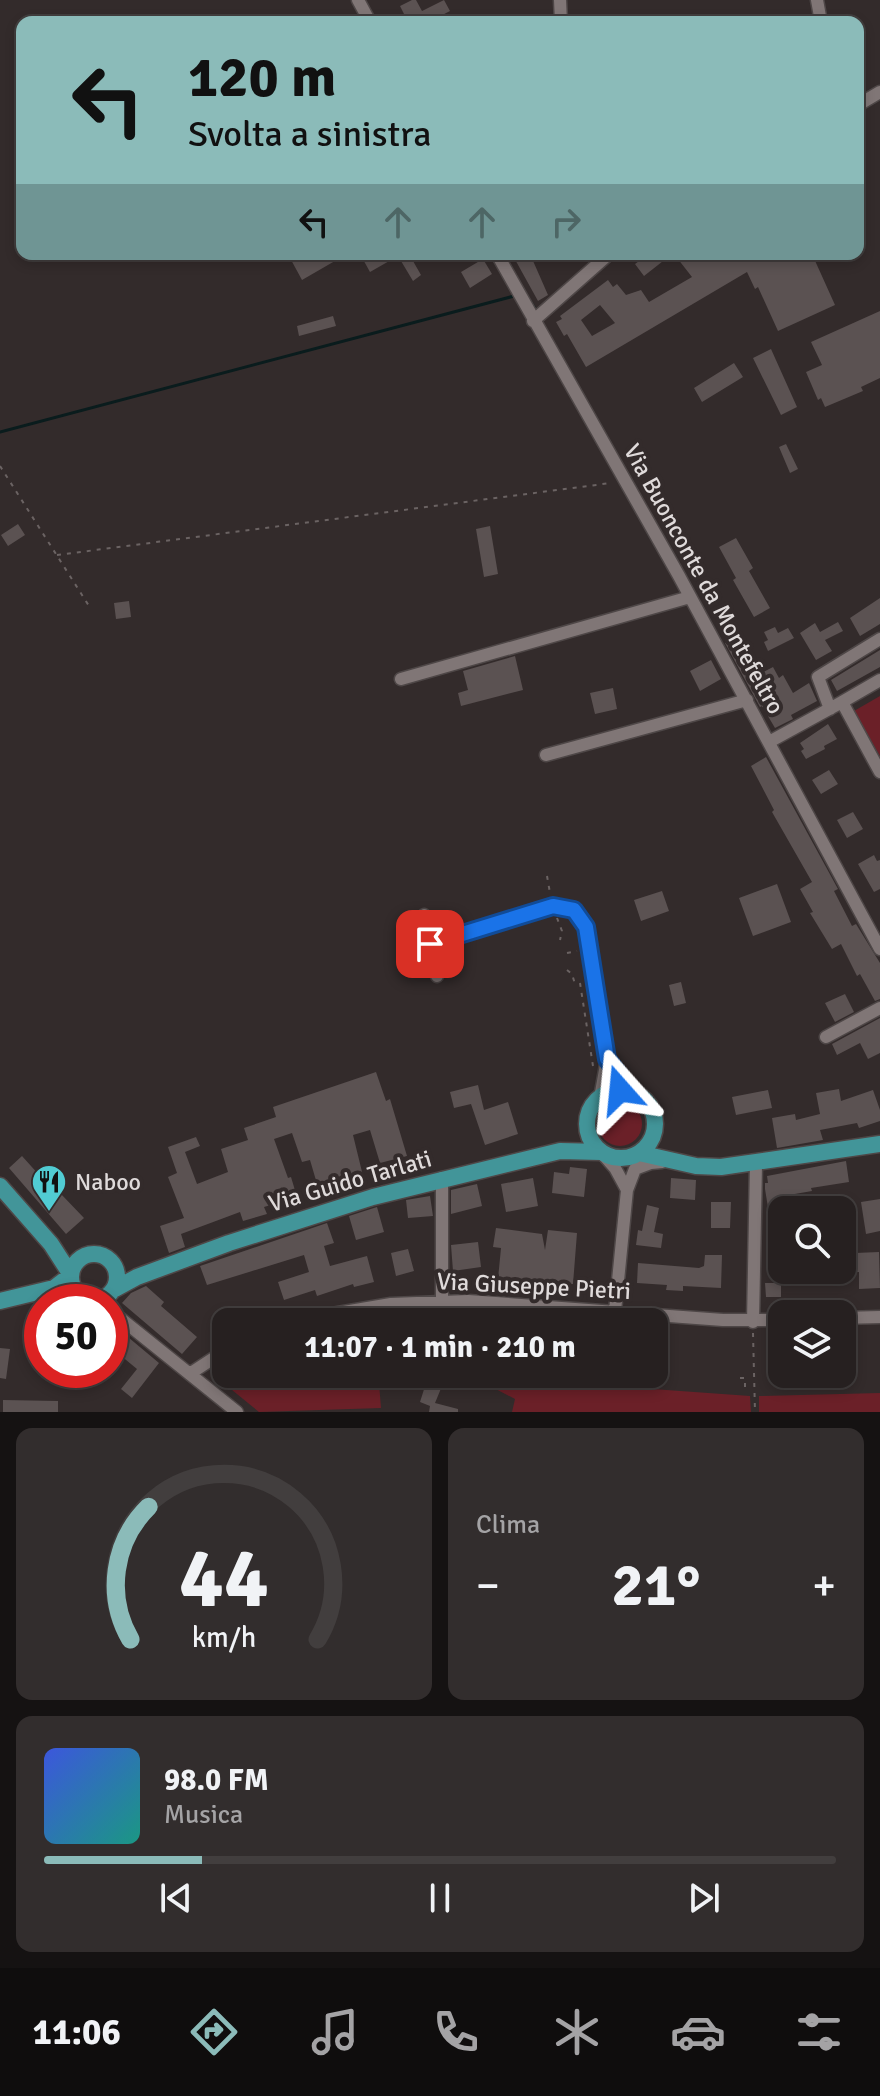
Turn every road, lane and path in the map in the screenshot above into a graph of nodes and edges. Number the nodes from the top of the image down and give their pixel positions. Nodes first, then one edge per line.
1 (500, 260) edge
2 (602, 260) edge
3 (533, 321) junction
4 (0, 466) edge
5 (624, 481) junction
6 (57, 555) junction
7 (690, 597) junction
8 (89, 606) dead end
9 (880, 639) edge
10 (401, 679) dead end
11 (880, 680) edge
12 (747, 700) junction
13 (836, 705) junction
14 (769, 742) junction
15 (546, 755) dead end
16 (880, 772) edge
17 (424, 915) dead end
18 (874, 924) edge
19 (430, 944) junction
20 (880, 949) edge
21 (567, 970) dead end
22 (437, 976) dead end
23 (880, 1008) edge
24 (826, 1037) dead end
25 (607, 1059) junction
26 (631, 1092) junction
27 (601, 1094) junction
28 (587, 1122) junction
29 (654, 1133) junction
30 (880, 1144) edge
31 (560, 1151) junction
32 (601, 1152) junction
33 (637, 1161) junction
34 (675, 1162) junction
35 (756, 1164) junction
36 (442, 1178) junction
37 (0, 1186) edge
38 (627, 1190) junction
39 (51, 1244) junction
40 (84, 1257) junction
41 (115, 1265) junction
42 (157, 1270) junction
43 (71, 1275) junction
44 (43, 1284) edge
45 (59, 1284) edge
46 (72, 1284) edge
47 (116, 1284) edge
48 (128, 1289) edge
49 (24, 1296) edge
50 (2, 1301) edge
51 (442, 1302) junction
52 (367, 1308) edge
53 (575, 1308) edge
54 (615, 1308) edge
55 (668, 1315) edge
56 (880, 1317) edge
57 (856, 1318) edge
58 (128, 1319) edge
59 (768, 1321) edge
60 (753, 1322) junction
61 (212, 1359) edge
62 (191, 1373) junction
63 (740, 1378) dead end
64 (745, 1391) dead end
65 (237, 1412) edge
66 (755, 1412) edge

1 - 3 street, Via Buonconte da Montefeltro
2 - 3 street
3 - 5 street, Via Buonconte da Montefeltro
4 - 6 path
5 - 6 path
5 - 7 street, Via Buonconte da Montefeltro
6 - 8 path
7 - 10 street
7 - 12 street, Via Buonconte da Montefeltro
9 - 13 street
11 - 13 street
12 - 14 street, Via Buonconte da Montefeltro
12 - 15 street
13 - 14 street
13 - 16 street
14 - 18 street, Via Buonconte da Montefeltro
17 - 19 street
18 - 20 street, Via Buonconte da Montefeltro
19 - 22 street
19 - 25 street
21 - 27 path
23 - 24 street
25 - 26 street
25 - 27 street
26 - 27 main road
26 - 29 main road
27 - 28 main road
28 - 31 main road
28 - 32 main road
29 - 33 main road
29 - 34 main road
30 - 35 main road
31 - 32 main road, Via Guido Tarlati
31 - 36 main road, Via Guido Tarlati
32 - 33 main road
32 - 38 street
33 - 34 main road
33 - 38 street
34 - 35 main road
35 - 60 street
36 - 42 main road, Via Guido Tarlati
36 - 51 street
37 - 39 main road
38 - 54 street
39 - 40 main road
39 - 43 main road
39 - 44 main road
40 - 41 main road
40 - 43 main road
41 - 42 main road, Via Guido Tarlati
41 - 47 main road
42 - 48 main road, Via Guido Tarlati
43 - 45 main road
43 - 46 main road
49 - 50 main road
51 - 52 street, Via Giuseppe Pietri
51 - 53 street, Via Giuseppe Pietri
55 - 60 street, Via Giuseppe Pietri
56 - 57 street
58 - 62 street
59 - 60 street, Via Giuseppe Pietri
60 - 66 path
61 - 62 street
62 - 65 street
63 - 64 path

